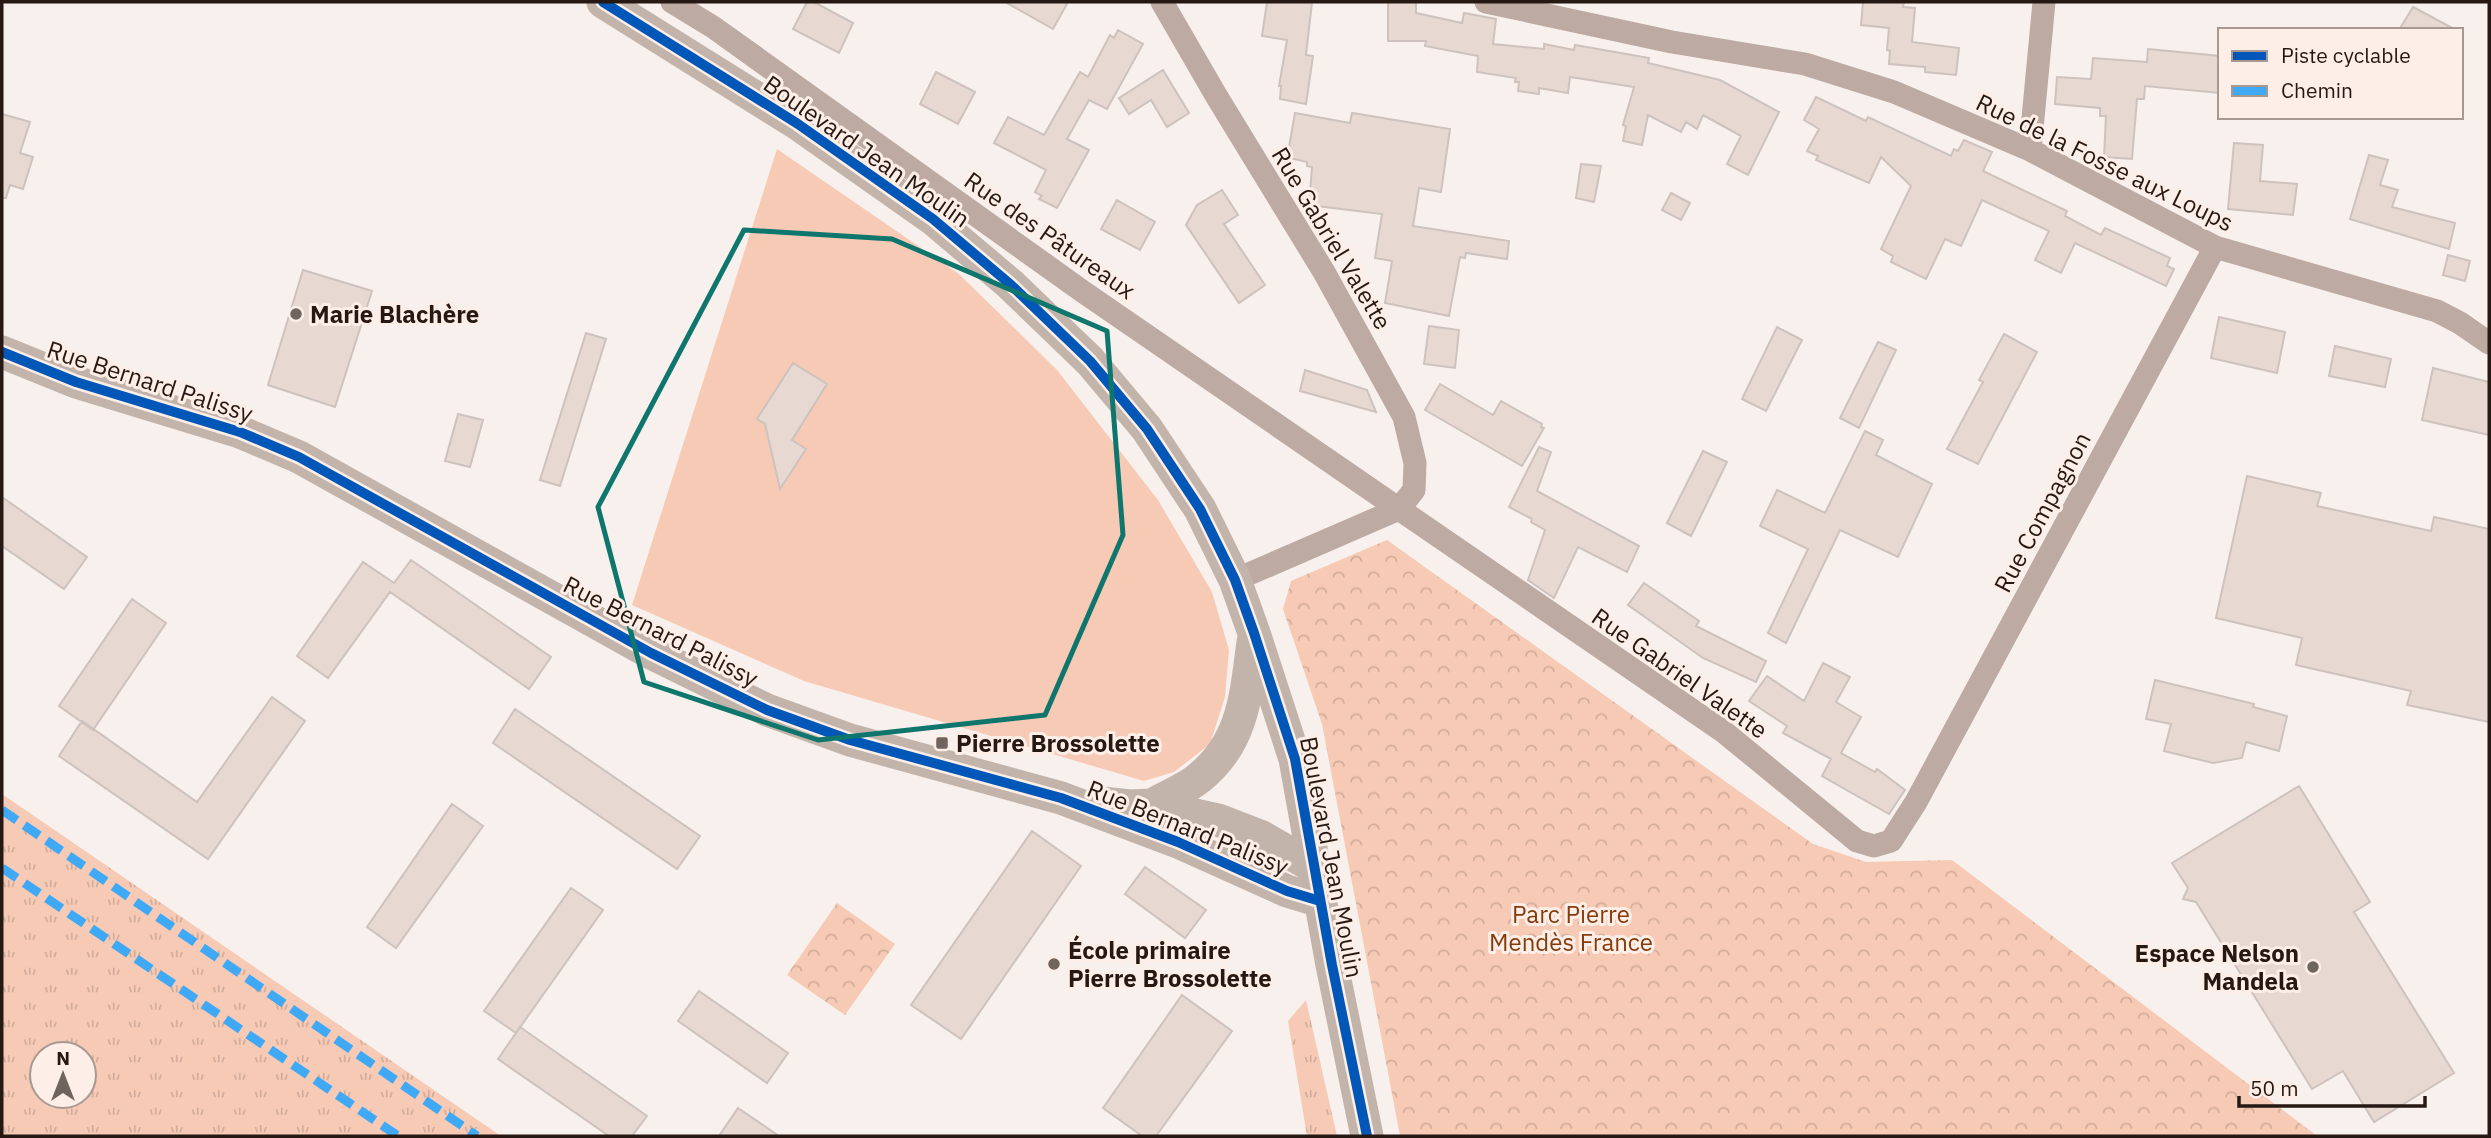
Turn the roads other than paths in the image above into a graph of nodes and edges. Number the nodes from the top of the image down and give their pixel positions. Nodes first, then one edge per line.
1 (603, 2) edge
2 (672, 2) edge
3 (1162, 2) edge
4 (1486, 2) edge
5 (2043, 2) edge
6 (2030, 150) junction
7 (2215, 247) junction
8 (2489, 343) edge
9 (2, 352) edge
10 (1399, 509) junction
11 (1234, 580) junction
12 (1254, 633) junction
13 (1061, 798) junction
14 (1916, 802) joint
15 (1152, 805) junction
16 (1314, 867) junction
17 (1320, 901) junction
18 (1367, 1136) edge

1 - 11 street, Boulevard Jean Moulin
2 - 10 street, Rue des Pâtureaux
3 - 10 street, Rue Gabriel Valette
4 - 6 street, Rue de la Fosse aux Loups
5 - 6 street
6 - 7 street, Rue de la Fosse aux Loups
7 - 8 street, Rue de la Fosse aux Loups
7 - 14 street, Rue Compagnon
9 - 13 street, Rue Bernard Palissy
10 - 11 street
10 - 14 street, Rue Gabriel Valette
11 - 12 street, Boulevard Jean Moulin
12 - 15 street, Rue Bernard Palissy
12 - 16 street, Boulevard Jean Moulin
13 - 15 street, Rue Bernard Palissy
13 - 17 street, Rue Bernard Palissy
15 - 16 street, Rue Bernard Palissy
16 - 17 street, Boulevard Jean Moulin
17 - 18 street, Boulevard Jean Moulin

